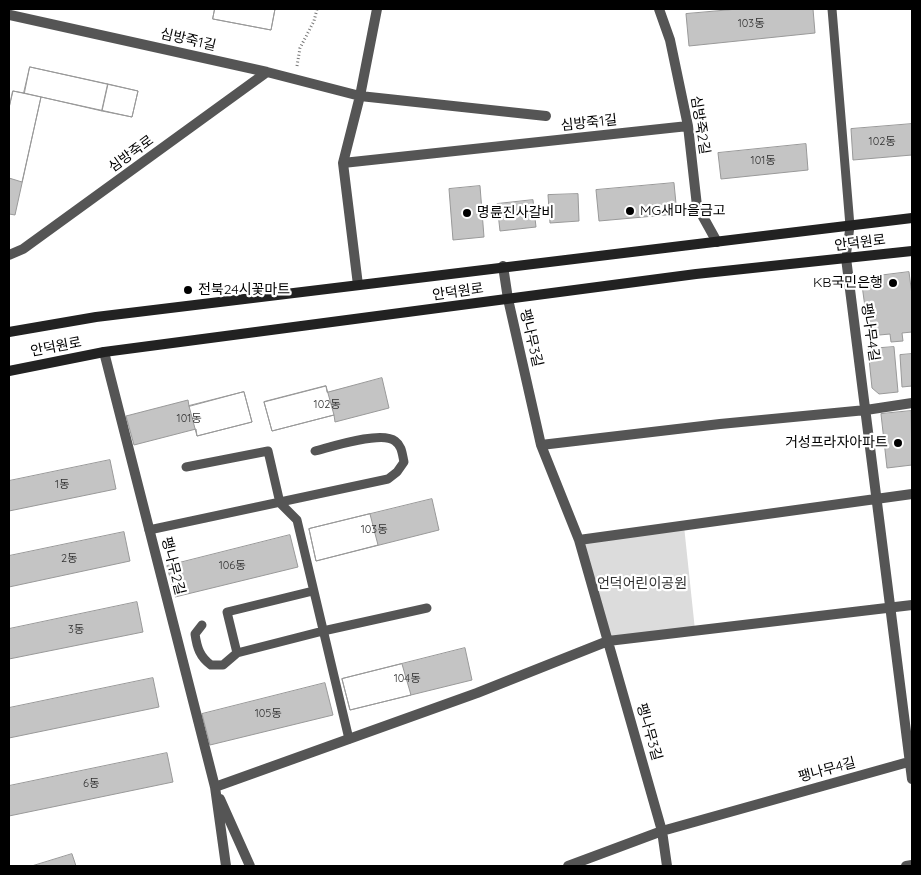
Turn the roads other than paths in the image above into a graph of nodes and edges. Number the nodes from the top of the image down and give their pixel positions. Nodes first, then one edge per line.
1 (377, 9) edge
2 (659, 9) edge
3 (832, 9) edge
4 (10, 14) edge
5 (267, 72) junction
6 (360, 96) junction
7 (546, 116) dead end
8 (688, 126) junction
9 (343, 163) junction
10 (912, 218) edge
11 (850, 226) junction
12 (717, 242) junction
13 (912, 251) edge
14 (9, 254) edge
15 (846, 258) junction
16 (503, 266) junction
17 (358, 286) junction
18 (508, 299) junction
19 (9, 332) edge
20 (104, 352) junction
21 (9, 370) edge
22 (912, 403) edge
23 (866, 410) junction
24 (541, 445) junction
25 (315, 451) dead end
26 (186, 467) dead end
27 (912, 494) edge
28 (877, 499) junction
29 (280, 503) junction
30 (149, 530) junction
31 (579, 540) junction
32 (314, 591) junction
33 (912, 605) edge
34 (427, 608) dead end
35 (891, 608) junction
36 (202, 625) dead end
37 (323, 631) junction
38 (608, 641) junction
39 (237, 652) junction
40 (349, 739) junction
41 (911, 762) edge
42 (912, 779) edge
43 (215, 787) junction
44 (662, 831) junction
45 (912, 864) edge
46 (226, 866) edge
47 (250, 866) edge
48 (568, 866) edge
49 (667, 866) edge
50 (906, 866) edge

1 - 6 street
2 - 8 street, 심방죽2길
3 - 11 lane
4 - 5 street, 심방죽1길
5 - 6 street, 심방죽1길
5 - 14 street, 심방죽로
6 - 7 street, 심방죽1길
6 - 9 street
8 - 9 street, 심방죽1길
8 - 12 street, 심방죽2길
9 - 17 street
10 - 11 street, 안덕원로
11 - 12 street, 안덕원로
11 - 15 lane
12 - 16 street, 안덕원로
13 - 15 street, 안덕원로
15 - 18 street, 안덕원로
15 - 23 street, 팽나무4길
16 - 17 street, 안덕원로
16 - 18 street, 팽나무3길
17 - 19 street, 안덕원로
18 - 20 street, 안덕원로
18 - 24 street, 팽나무3길
20 - 21 street, 안덕원로
20 - 30 street, 팽나무2길
22 - 23 street
23 - 24 street
23 - 28 street, 팽나무4길
24 - 31 street, 팽나무3길
25 - 29 lane
26 - 29 lane
27 - 28 street
28 - 31 street
28 - 35 street, 팽나무4길
29 - 30 lane
29 - 32 lane
30 - 43 street, 팽나무2길
31 - 38 street, 팽나무3길
32 - 37 lane
32 - 39 lane
33 - 35 street
34 - 37 lane
35 - 38 street
35 - 41 street, 팽나무4길
36 - 39 lane
37 - 39 lane
37 - 40 lane
38 - 40 street
38 - 44 street, 팽나무3길
40 - 43 street
41 - 42 street, 팽나무4길
41 - 44 street, 팽나무4길
43 - 46 street, 팽나무2길
43 - 47 street, 팽나무2길
44 - 48 street
44 - 49 street, 팽나무3길
45 - 50 street

